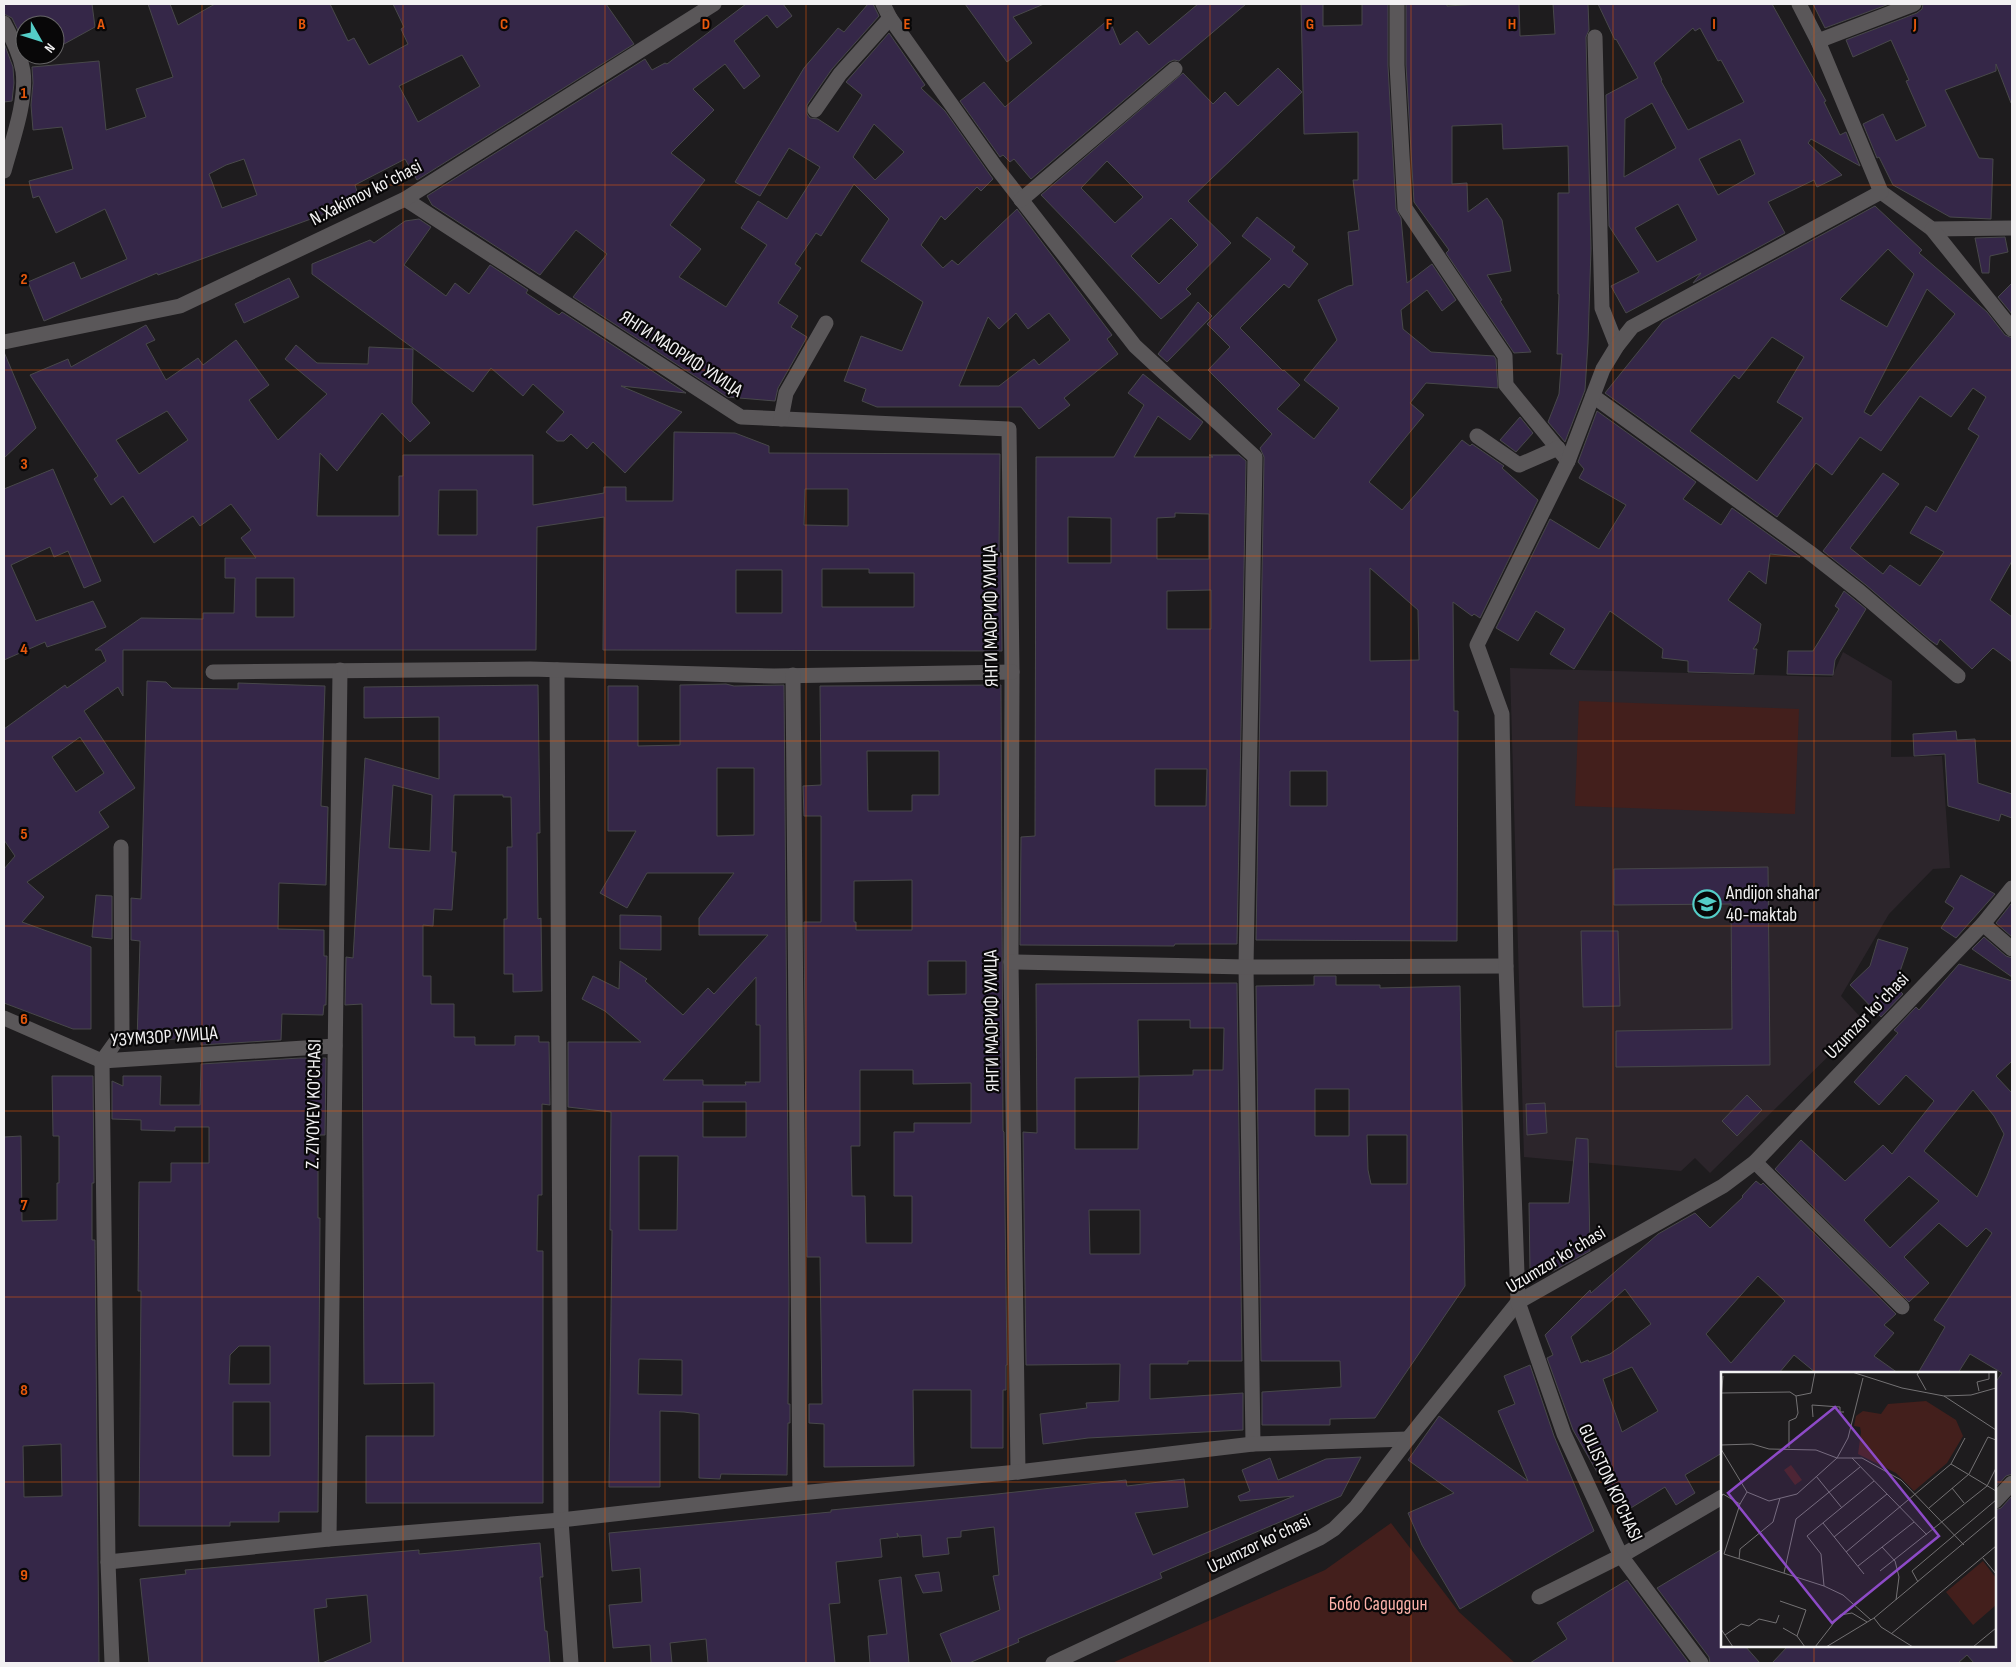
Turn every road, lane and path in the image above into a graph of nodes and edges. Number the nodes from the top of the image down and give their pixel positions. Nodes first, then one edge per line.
1 (714, 4) edge
2 (883, 4) edge
3 (1397, 4) edge
4 (1799, 4) edge
5 (1914, 4) edge
6 (694, 9) edge
7 (890, 18) junction
8 (4, 23) edge
9 (1595, 37) dead end
10 (1818, 41) junction
11 (1176, 69) dead end
12 (815, 110) dead end
13 (4, 171) edge
14 (1881, 192) junction
15 (406, 200) junction
16 (1021, 200) junction
17 (2012, 228) edge
18 (1932, 229) junction
19 (826, 322) dead end
20 (2012, 329) edge
21 (4, 342) edge
22 (1617, 346) junction
23 (1593, 396) junction
24 (781, 419) junction
25 (1477, 436) dead end
26 (1558, 448) junction
27 (1568, 461) junction
28 (340, 670) junction
29 (557, 670) junction
30 (213, 672) dead end
31 (1012, 672) junction
32 (793, 675) junction
33 (1958, 676) dead end
34 (121, 847) dead end
35 (2012, 888) edge
36 (1982, 924) junction
37 (2012, 949) edge
38 (1011, 962) junction
39 (1506, 966) junction
40 (1246, 967) junction
41 (4, 1018) edge
42 (335, 1046) junction
43 (102, 1061) junction
44 (1755, 1162) junction
45 (1518, 1302) junction
46 (1902, 1307) dead end
47 (1408, 1438) junction
48 (1253, 1444) junction
49 (1018, 1472) junction
50 (2012, 1483) edge
51 (800, 1493) junction
52 (1721, 1498) edge
53 (1996, 1500) edge
54 (561, 1520) junction
55 (329, 1539) junction
56 (1621, 1556) junction
57 (108, 1562) junction
58 (1539, 1598) dead end
59 (112, 1663) edge
60 (571, 1663) edge
61 (1053, 1663) edge
62 (1701, 1663) edge

1 - 6 street, N.Xakimov koʻchasi
2 - 7 street
3 - 26 street
4 - 10 street
5 - 10 street
6 - 15 street, N.Xakimov koʻchasi
7 - 12 street
7 - 16 street
8 - 13 street
9 - 22 street
10 - 14 street
11 - 16 street
14 - 18 street
14 - 22 street, GULISTON KO'CHASI
15 - 21 street, N.Xakimov koʻchasi
15 - 24 street, ЯНГИ МАОРИФ УЛИЦА
16 - 40 street
17 - 18 street
18 - 20 street
19 - 24 street
22 - 23 street, GULISTON KO'CHASI
23 - 27 street, GULISTON KO'CHASI
23 - 33 street
24 - 31 street, ЯНГИ МАОРИФ УЛИЦА
25 - 26 street
26 - 27 street
27 - 39 street, GULISTON KO'CHASI
28 - 29 street
28 - 30 street
28 - 42 street, Z. ZIYOYEV KO'CHASI
29 - 32 street
29 - 54 street
31 - 32 street
31 - 38 street, ЯНГИ МАОРИФ УЛИЦА
32 - 51 street
34 - 43 street
35 - 36 street, Uzumzor koʻchasi
36 - 37 street
36 - 44 street, Uzumzor koʻchasi
38 - 40 street
38 - 49 street, ЯНГИ МАОРИФ УЛИЦА
39 - 40 street
39 - 45 street, GULISTON KO'CHASI
40 - 48 street
41 - 43 street, УЗУМЗОР УЛИЦА
42 - 43 street, УЗУМЗОР УЛИЦА
42 - 55 street, Z. ZIYOYEV KO'CHASI
43 - 57 street
44 - 45 street, Uzumzor koʻchasi
44 - 46 street
45 - 47 street, Uzumzor koʻchasi
45 - 56 street, GULISTON KO'CHASI
47 - 48 street
47 - 61 street, Uzumzor koʻchasi
48 - 49 street
49 - 51 street
50 - 53 street
51 - 54 street
52 - 56 street
54 - 55 street
54 - 60 street
55 - 57 street
56 - 58 street
56 - 62 street, GULISTON KO'CHASI
57 - 59 street

